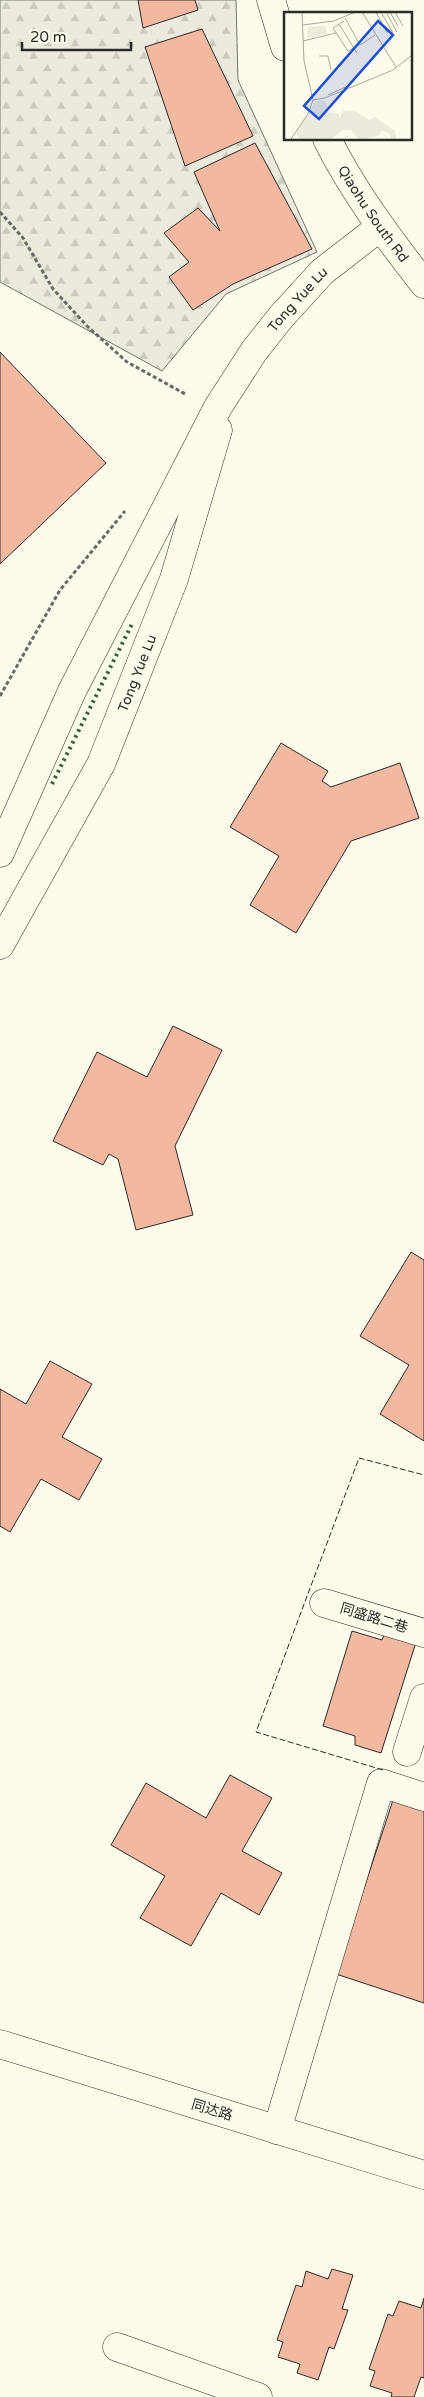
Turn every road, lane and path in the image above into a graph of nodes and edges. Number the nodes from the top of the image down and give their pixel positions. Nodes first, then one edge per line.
1 (271, 0) edge
2 (284, 45) edge
3 (328, 140) edge
4 (0, 212) edge
5 (380, 227) junction
6 (424, 284) edge
7 (225, 396) junction
8 (127, 509) dead end
9 (0, 696) edge
10 (0, 853) edge
11 (0, 944) edge
12 (324, 1603) dead end
13 (424, 1634) edge
14 (424, 1698) edge
15 (407, 1752) dead end
16 (424, 1797) edge
17 (0, 2044) edge
18 (278, 2130) junction
19 (424, 2175) edge
20 (117, 2347) dead end
21 (258, 2397) edge

1 - 2 street
3 - 5 street, Qiaohu South Rd
4 - 7 path
5 - 6 street, Qiaohu South Rd
5 - 7 street, Tong Yue Lu
7 - 10 street, Tong Yue Lu
7 - 11 street, Tong Yue Lu
8 - 9 path
12 - 13 street, 同盛路二巷
14 - 15 street
16 - 18 street
17 - 18 street, 同达路
18 - 19 street, 同达路
20 - 21 street

